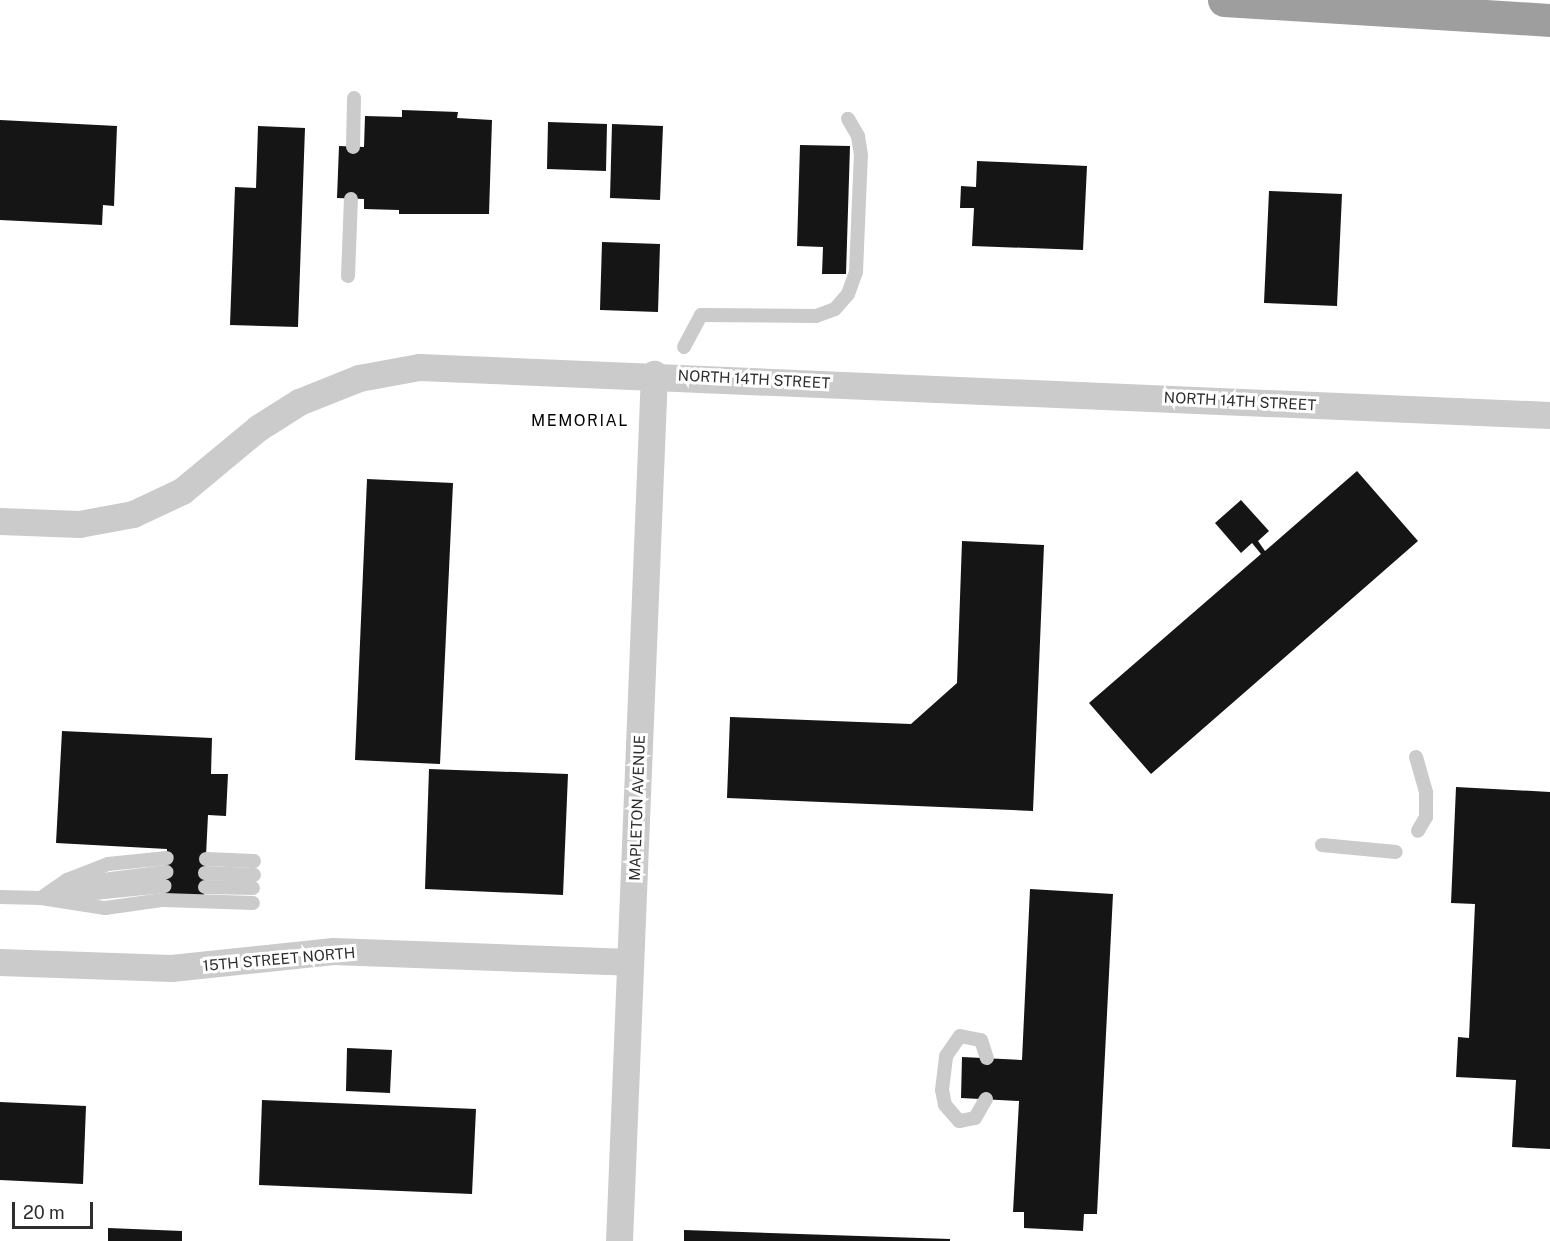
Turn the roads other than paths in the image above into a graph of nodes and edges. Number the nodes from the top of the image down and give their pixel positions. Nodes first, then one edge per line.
1 (1224, 0) edge
2 (1550, 20) edge
3 (354, 98) dead end
4 (848, 119) dead end
5 (353, 147) dead end
6 (351, 199) dead end
7 (348, 276) dead end
8 (684, 347) dead end
9 (654, 374) junction
10 (1550, 415) edge
11 (0, 521) edge
12 (1416, 757) dead end
13 (1418, 831) dead end
14 (1322, 845) dead end
15 (1396, 852) dead end
16 (254, 874) joint
17 (0, 897) edge
18 (41, 898) junction
19 (253, 903) dead end
20 (0, 962) edge
21 (630, 962) junction
22 (987, 1058) dead end
23 (986, 1099) dead end
24 (619, 1241) edge

1 - 2 highway
3 - 5 lane
4 - 8 lane
6 - 7 lane
9 - 10 street, NORTH 14TH STREET
9 - 11 street, NORTH 14TH STREET
9 - 21 street, MAPLETON AVENUE
12 - 13 lane
14 - 15 lane
16 - 16 lane
17 - 18 lane
18 - 18 lane
18 - 19 lane
20 - 21 street, 15TH STREET NORTH
21 - 24 street, MAPLETON AVENUE
22 - 23 lane

